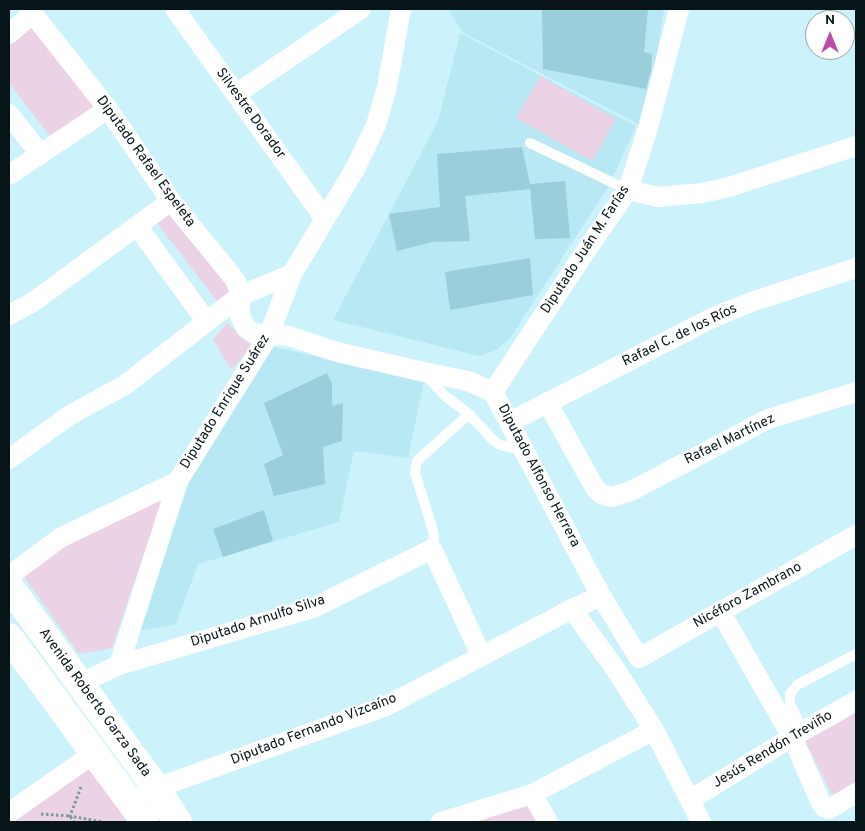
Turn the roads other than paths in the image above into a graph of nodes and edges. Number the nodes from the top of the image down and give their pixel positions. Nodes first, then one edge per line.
1 (175, 9) edge
2 (361, 9) edge
3 (401, 9) edge
4 (678, 9) edge
5 (31, 11) edge
6 (9, 34) edge
7 (236, 94) junction
8 (108, 109) junction
9 (9, 114) edge
10 (530, 144) dead end
11 (856, 146) edge
12 (40, 154) junction
13 (9, 175) edge
14 (628, 190) junction
15 (170, 201) junction
16 (325, 219) junction
17 (137, 226) junction
18 (856, 268) edge
19 (292, 274) junction
20 (240, 296) junction
21 (9, 315) edge
22 (207, 322) junction
23 (269, 335) junction
24 (424, 372) junction
25 (493, 392) junction
26 (856, 392) edge
27 (547, 402) junction
28 (470, 414) junction
29 (510, 422) junction
30 (524, 449) junction
31 (9, 459) edge
32 (178, 480) junction
33 (856, 535) edge
34 (432, 549) junction
35 (9, 576) edge
36 (9, 586) edge
37 (602, 596) junction
38 (572, 609) junction
39 (720, 611) junction
40 (9, 637) edge
41 (856, 654) edge
42 (481, 655) junction
43 (639, 658) joint
44 (119, 665) junction
45 (79, 684) junction
46 (856, 701) edge
47 (654, 730) junction
48 (798, 734) junction
49 (93, 754) junction
50 (156, 788) junction
51 (856, 793) edge
52 (532, 794) junction
53 (690, 800) junction
54 (139, 813) edge
55 (11, 814) edge
56 (178, 822) edge
57 (441, 822) edge
58 (548, 822) edge
59 (701, 822) edge

1 - 7 street, Silvestre Dorador
2 - 7 street
3 - 16 street, Diputado Enrique Suárez
4 - 14 street, Diputado Juán M. Farías
5 - 6 street
5 - 8 street, Diputado Rafael Espeleta
7 - 16 street, Silvestre Dorador
8 - 12 street
8 - 15 street, Diputado Rafael Espeleta
9 - 12 street
10 - 14 lane
11 - 14 street
12 - 13 street
14 - 25 street, Diputado Juán M. Farías
15 - 17 street
15 - 20 street, Diputado Rafael Espeleta
16 - 19 street, Diputado Enrique Suárez
17 - 21 street
17 - 22 street
18 - 27 street, Rafael C. de los Ríos
19 - 20 street
19 - 23 street, Diputado Enrique Suárez
20 - 22 street
20 - 23 street, Diputado Rafael Espeleta
22 - 31 street
23 - 24 street, Diputado Alfonso Herrera
23 - 32 street, Diputado Enrique Suárez
24 - 25 street, Diputado Alfonso Herrera
24 - 28 lane
25 - 29 street, Diputado Alfonso Herrera
26 - 27 street, Rafael Martínez
27 - 29 street, Rafael C. de los Ríos
28 - 30 lane
28 - 34 lane
29 - 30 street, Diputado Alfonso Herrera
30 - 37 street, Diputado Alfonso Herrera
32 - 35 street
32 - 44 street, Diputado Enrique Suárez
33 - 39 street, Nicéforo Zambrano
34 - 42 street
34 - 44 street, Diputado Arnulfo Silva
36 - 45 street, Avenida Roberto Garza Sada
37 - 38 street, Diputado Fernando Vizcaíno
37 - 43 street, Diputado Alfonso Herrera
38 - 42 street, Diputado Fernando Vizcaíno
38 - 47 street
39 - 43 street, Nicéforo Zambrano
39 - 48 street
40 - 49 street, Avenida Roberto Garza Sada
41 - 48 lane
42 - 50 street, Diputado Fernando Vizcaíno
44 - 45 street, Diputado Arnulfo Silva
45 - 50 street, Avenida Roberto Garza Sada
46 - 48 street, Jesús Rendón Treviño
47 - 52 street
47 - 53 street
48 - 51 street
48 - 53 street, Jesús Rendón Treviño
49 - 54 street, Avenida Roberto Garza Sada
49 - 55 street
50 - 54 street, Diputado Fernando Vizcaíno
50 - 56 street, Avenida Roberto Garza Sada
52 - 57 street
52 - 58 street
53 - 59 street

